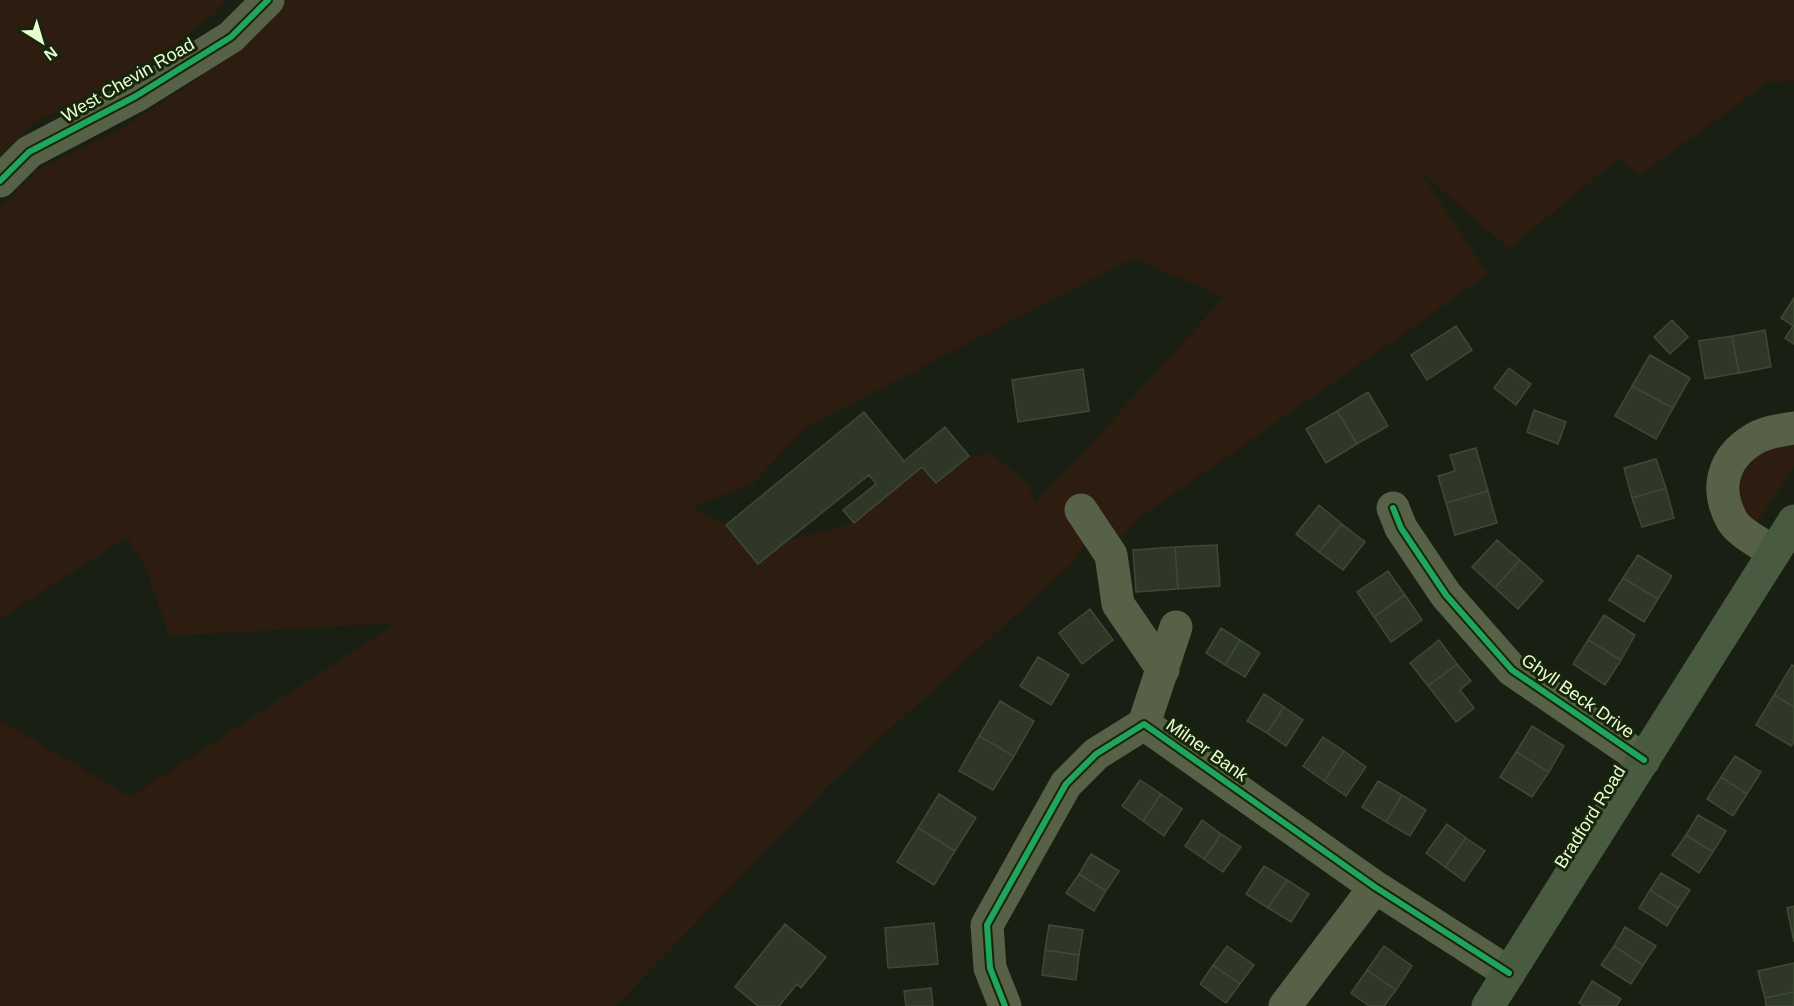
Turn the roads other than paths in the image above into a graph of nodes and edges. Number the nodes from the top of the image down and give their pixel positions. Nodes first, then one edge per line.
1 (268, 0) edge
2 (0, 181) edge
3 (1794, 428) edge
4 (1393, 508) dead end
5 (1080, 510) dead end
6 (1794, 521) edge
7 (1774, 552) junction
8 (1176, 627) dead end
9 (1163, 670) junction
10 (1144, 724) junction
11 (1644, 760) junction
12 (1375, 887) junction
13 (1509, 973) junction
14 (1005, 1006) edge
15 (1285, 1006) edge
16 (1488, 1006) edge

1 - 2 street, West Chevin Road
3 - 7 street
4 - 11 street, Ghyll Beck Drive
5 - 9 street
6 - 7 main road, Bradford Road
7 - 11 main road, Bradford Road
8 - 9 street
9 - 10 street
10 - 12 street, Milner Bank
10 - 14 street, Milner Bank
11 - 13 main road, Bradford Road
12 - 13 street, Milner Bank
12 - 15 street
13 - 16 main road, Bradford Road

